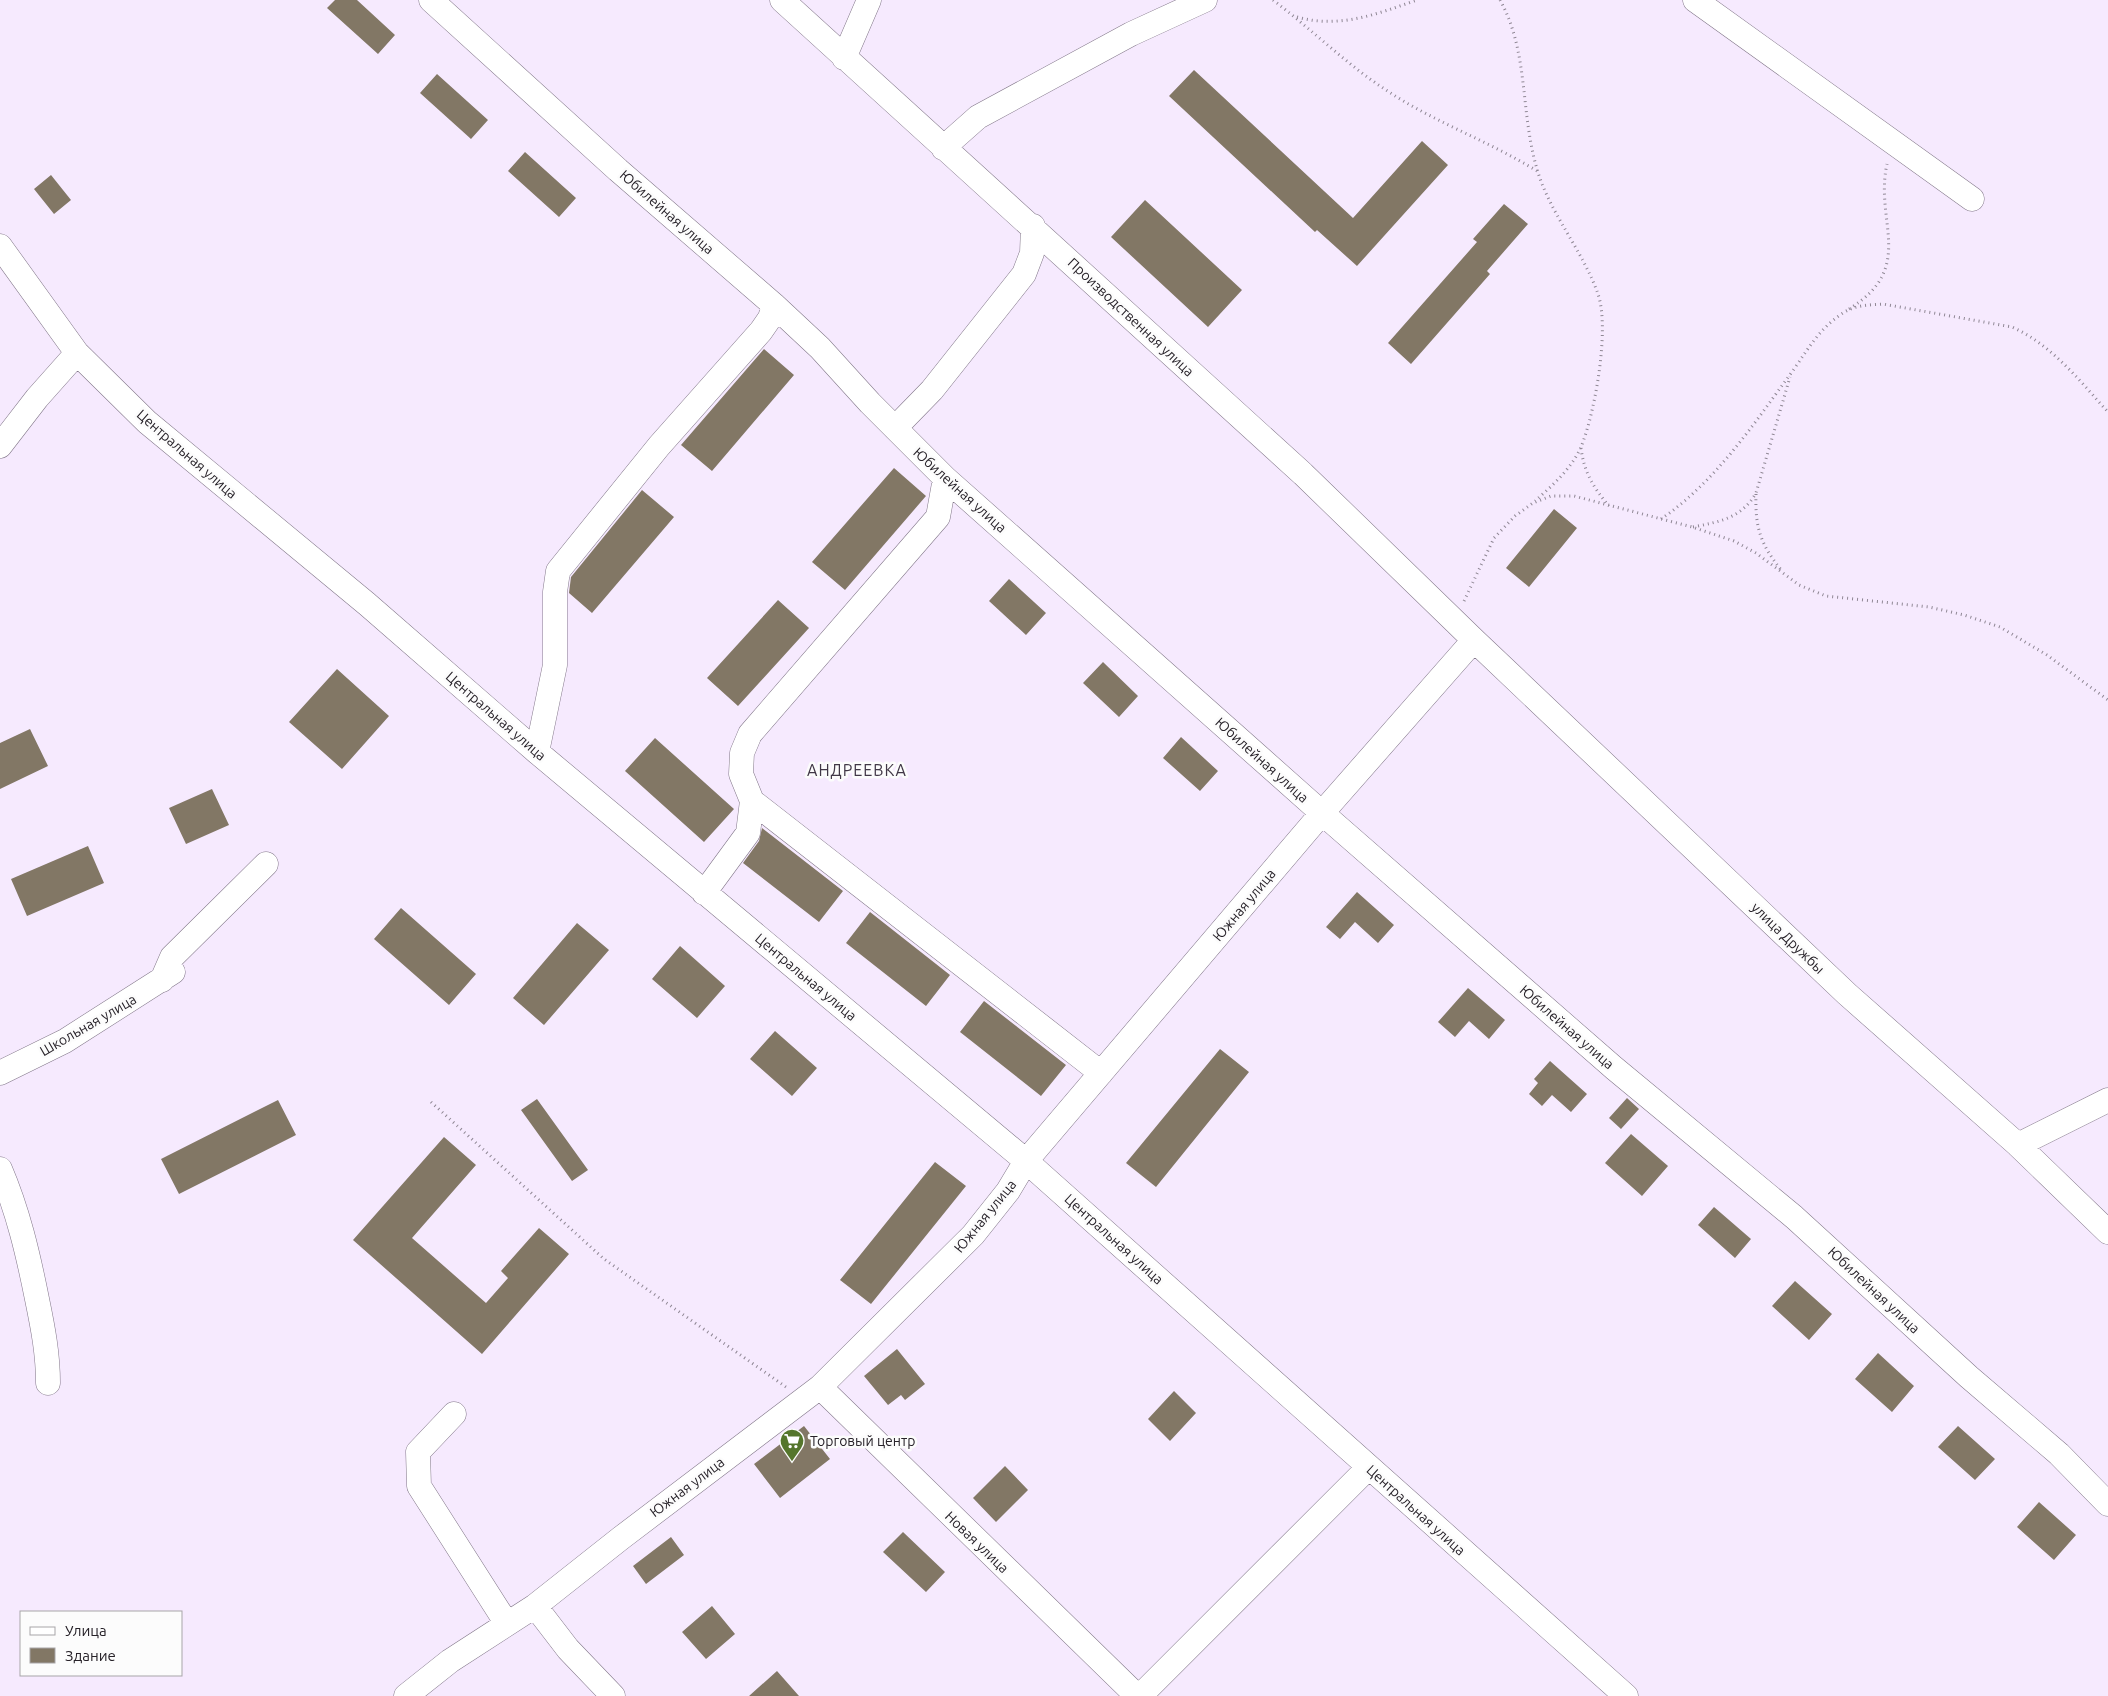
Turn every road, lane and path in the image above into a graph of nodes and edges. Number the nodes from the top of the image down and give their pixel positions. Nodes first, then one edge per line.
1 (431, 0) edge
2 (782, 0) edge
3 (869, 0) edge
4 (1204, 0) edge
5 (1273, 0) edge
6 (1417, 0) edge
7 (1500, 0) edge
8 (1695, 0) edge
9 (1294, 16) junction
10 (844, 58) junction
11 (1899, 146) junction
12 (942, 148) junction
13 (1537, 171) junction
14 (1972, 199) dead end
15 (1033, 226) junction
16 (0, 246) edge
17 (774, 305) junction
18 (1845, 312) junction
19 (77, 354) junction
20 (1790, 374) junction
21 (2108, 412) edge
22 (895, 428) junction
23 (0, 446) edge
24 (1581, 447) junction
25 (945, 478) junction
26 (1756, 493) junction
27 (1533, 503) junction
28 (975, 504) junction
29 (1609, 507) junction
30 (938, 517) junction
31 (1660, 520) junction
32 (1692, 527) junction
33 (1785, 575) junction
34 (1454, 621) junction
35 (1474, 640) junction
36 (2108, 700) edge
37 (537, 752) junction
38 (752, 801) junction
39 (1322, 812) junction
40 (266, 864) dead end
41 (704, 893) junction
42 (0, 1073) edge
43 (1101, 1074) junction
44 (2108, 1100) edge
45 (431, 1102) dead end
46 (2018, 1145) junction
47 (1026, 1161) junction
48 (0, 1169) edge
49 (2108, 1232) edge
50 (48, 1383) dead end
51 (812, 1393) junction
52 (454, 1414) dead end
53 (1368, 1468) junction
54 (2108, 1504) edge
55 (536, 1606) junction
56 (507, 1624) junction
57 (406, 1696) edge
58 (613, 1696) edge
59 (1138, 1696) edge
60 (1626, 1696) edge

1 - 17 street, Юбилейная улица
2 - 10 street, Производственная улица
3 - 10 street
4 - 12 street
5 - 9 path
6 - 9 path
7 - 13 path
8 - 11 street
9 - 13 path
10 - 12 street, Производственная улица
11 - 14 street
11 - 18 path
12 - 15 street, Производственная улица
13 - 24 path
15 - 22 street
15 - 34 street, Производственная улица
16 - 19 street, Центральная улица
17 - 22 street, Юбилейная улица
17 - 37 street
18 - 20 path
18 - 21 path
19 - 23 street
19 - 37 street, Центральная улица
20 - 26 path
20 - 31 path
22 - 25 street, Юбилейная улица
24 - 27 path
24 - 29 path
25 - 28 street, Юбилейная улица
25 - 30 street
26 - 32 path
26 - 33 path
27 - 29 path
27 - 34 path
28 - 30 street
28 - 39 street, Юбилейная улица
29 - 31 path
30 - 38 street
31 - 32 path
32 - 33 path
33 - 36 path
34 - 35 street, Производственная улица
35 - 39 street, Южная улица
35 - 46 street, улица Дружбы
37 - 41 street, Центральная улица
38 - 41 street
38 - 43 street
39 - 43 street, Южная улица
39 - 54 street, Юбилейная улица
40 - 42 street, Школьная улица
41 - 47 street, Центральная улица
43 - 47 street, Южная улица
44 - 46 street
45 - 51 path
46 - 49 street, улица Дружбы
47 - 51 street, Южная улица
47 - 53 street, Центральная улица
48 - 50 street
51 - 55 street, Южная улица
51 - 59 street, Новая улица
52 - 56 street
53 - 59 street
53 - 60 street, Центральная улица
55 - 56 street, Южная улица
55 - 58 street
56 - 57 street, Южная улица

